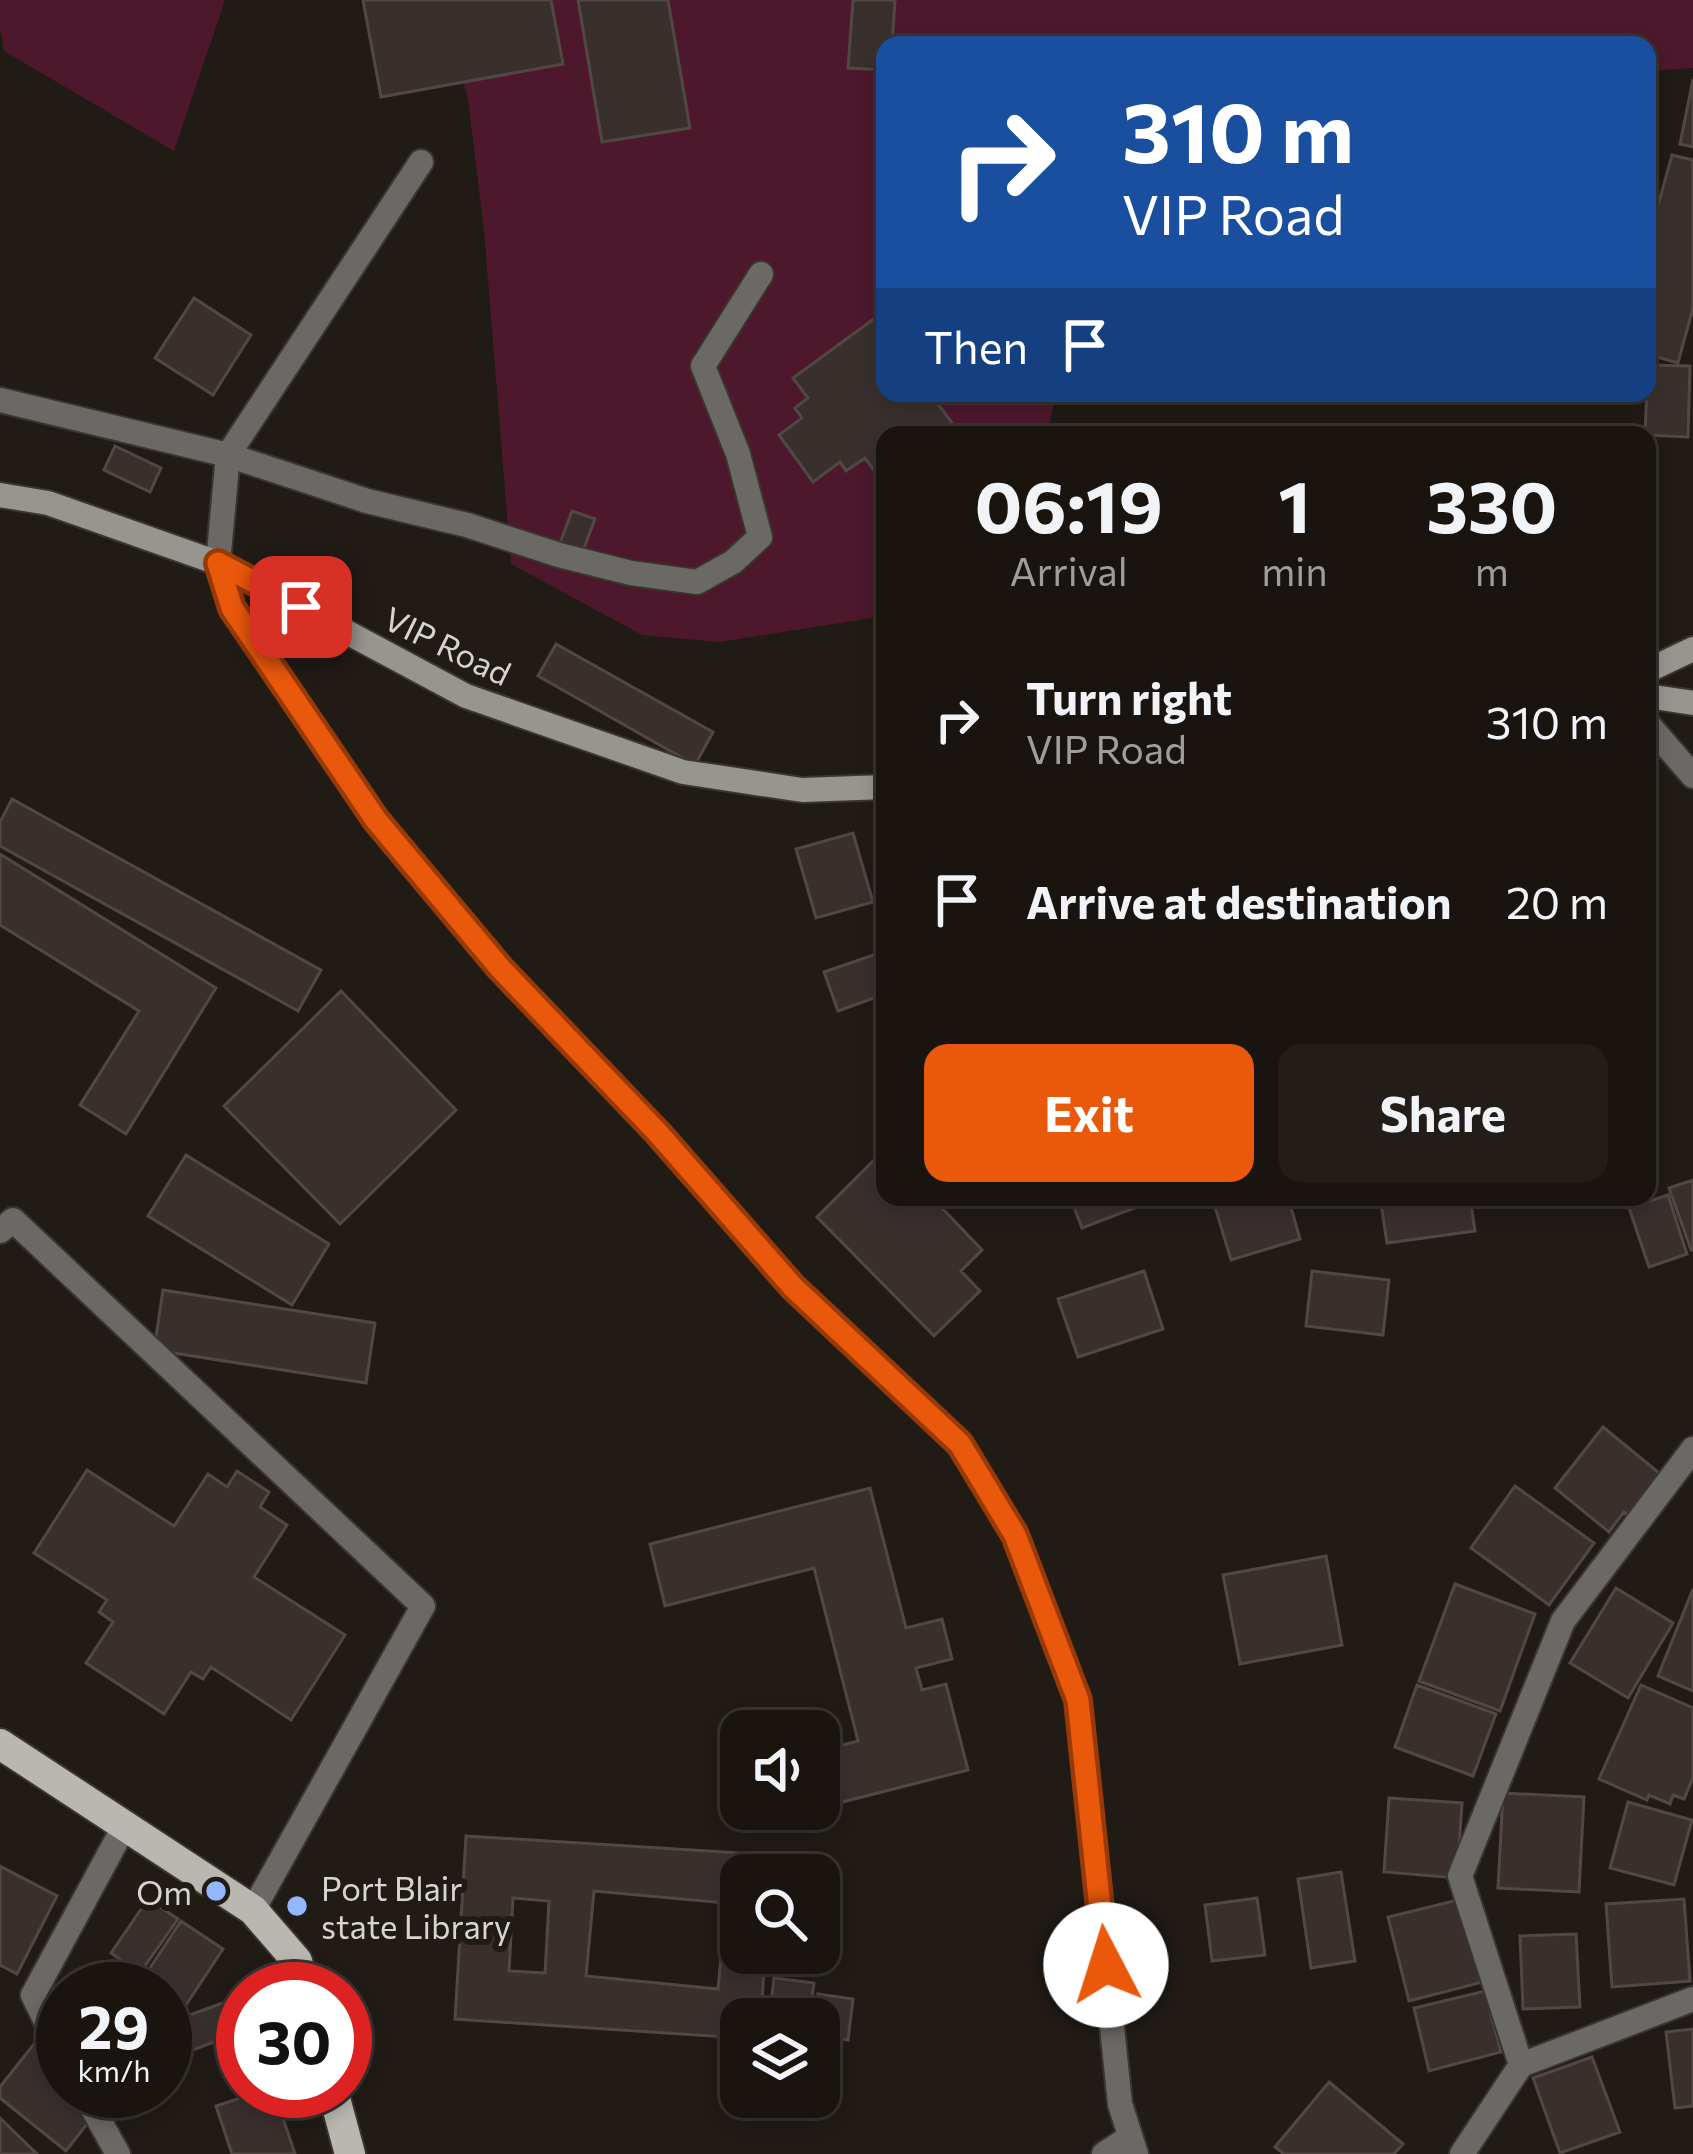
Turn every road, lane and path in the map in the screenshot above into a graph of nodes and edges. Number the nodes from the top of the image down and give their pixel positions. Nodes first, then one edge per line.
1 (421, 162) dead end
2 (761, 274) dead end
3 (0, 400) edge
4 (228, 455) junction
5 (0, 495) edge
6 (218, 563) junction
7 (1693, 650) edge
8 (1656, 667) edge
9 (1656, 698) edge
10 (1693, 704) edge
11 (1656, 733) edge
12 (1693, 776) edge
13 (876, 787) edge
14 (0, 1232) edge
15 (1693, 1449) edge
16 (0, 1744) edge
17 (124, 1825) junction
18 (254, 1910) junction
19 (51, 1962) edge
20 (297, 1962) edge
21 (1693, 1999) edge
22 (1521, 2065) junction
23 (97, 2118) edge
24 (340, 2118) edge
25 (1133, 2146) edge
26 (118, 2154) edge
27 (350, 2154) edge
28 (1104, 2154) edge
29 (1462, 2154) edge

1 - 4 street
2 - 4 street
3 - 4 street
4 - 6 street
5 - 6 main road, VIP Road
6 - 13 main road, VIP Road
6 - 25 street
7 - 8 main road
9 - 10 main road
11 - 12 street
14 - 18 street
15 - 22 street
16 - 17 main road
17 - 18 main road
17 - 19 street
18 - 20 main road
21 - 22 street
22 - 29 street
23 - 26 street
24 - 27 main road
25 - 28 street

